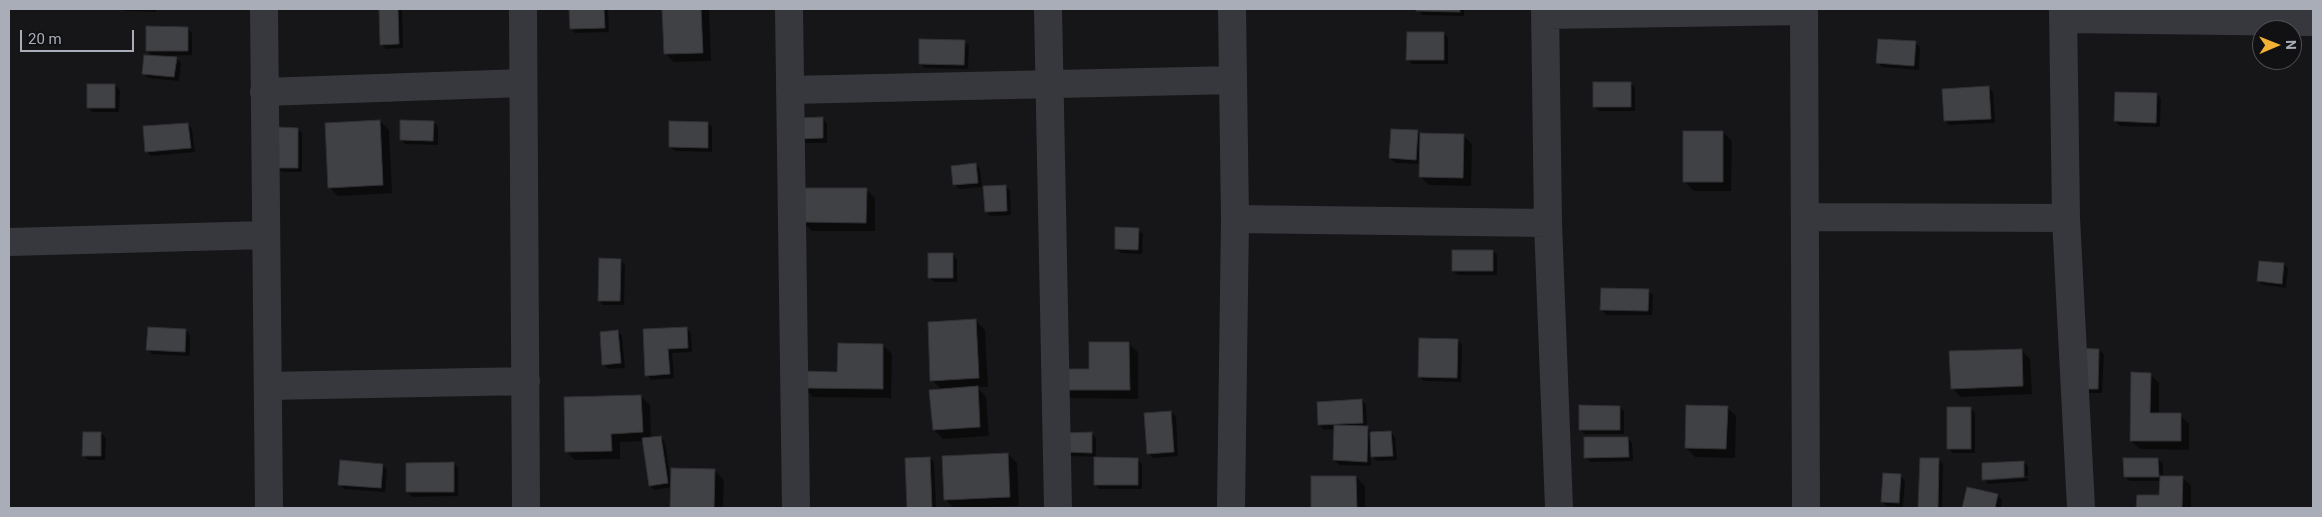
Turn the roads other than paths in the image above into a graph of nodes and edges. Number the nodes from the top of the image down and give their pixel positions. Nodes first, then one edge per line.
1 (264, 9) edge
2 (523, 9) edge
3 (789, 9) edge
4 (1048, 9) edge
5 (1232, 9) edge
6 (1804, 10) edge
7 (1546, 12) edge
8 (2063, 14) edge
9 (2313, 22) edge
10 (1233, 80) junction
11 (524, 83) junction
12 (1048, 85) junction
13 (790, 90) junction
14 (264, 92) junction
15 (1805, 217) junction
16 (2066, 218) junction
17 (1235, 219) junction
18 (1548, 223) junction
19 (266, 235) junction
20 (9, 242) edge
21 (526, 382) junction
22 (268, 386) junction
23 (269, 508) edge
24 (526, 508) edge
25 (796, 508) edge
26 (1058, 508) edge
27 (1231, 508) edge
28 (1559, 508) edge
29 (1806, 508) edge
30 (2082, 508) edge

1 - 14 street
2 - 11 street
3 - 13 street
4 - 12 street
5 - 10 street
6 - 7 street
6 - 15 street
7 - 18 street
8 - 9 street
8 - 16 street
10 - 12 street
10 - 17 street
11 - 14 street
11 - 21 street
12 - 13 street
12 - 26 street
13 - 25 street
14 - 19 street
15 - 16 street
15 - 29 street
16 - 30 street
17 - 18 street
17 - 27 street
18 - 28 street
19 - 20 street
19 - 22 street
21 - 22 street
21 - 24 street
22 - 23 street

